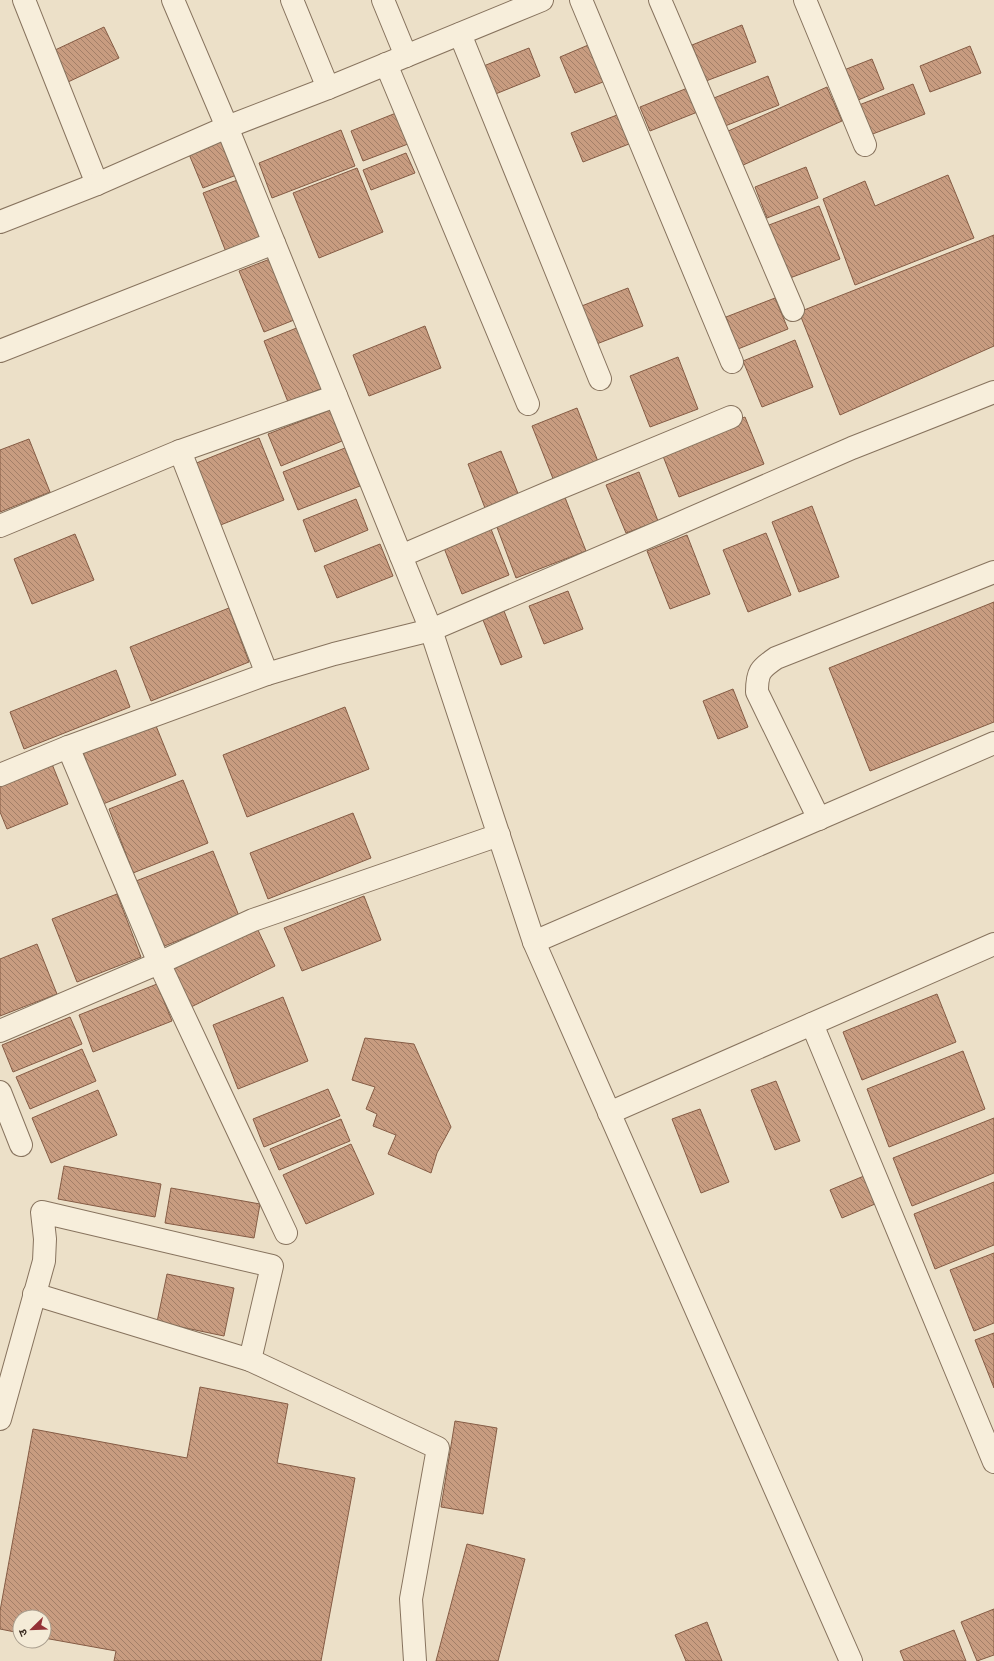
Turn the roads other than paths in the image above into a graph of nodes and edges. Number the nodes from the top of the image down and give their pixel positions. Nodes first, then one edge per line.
1 (24, 0) edge
2 (174, 0) edge
3 (292, 0) edge
4 (383, 0) edge
5 (542, 0) edge
6 (581, 0) edge
7 (660, 0) edge
8 (805, 0) edge
9 (460, 34) junction
10 (406, 56) junction
11 (386, 64) junction
12 (328, 88) junction
13 (227, 127) junction
14 (865, 145) dead end
15 (97, 184) junction
16 (0, 222) edge
17 (274, 243) junction
18 (793, 310) dead end
19 (0, 351) edge
20 (732, 362) dead end
21 (600, 379) dead end
22 (994, 392) edge
23 (336, 396) junction
24 (528, 404) dead end
25 (731, 417) dead end
26 (180, 451) junction
27 (0, 526) edge
28 (401, 556) junction
29 (994, 572) edge
30 (431, 630) junction
31 (267, 674) junction
32 (994, 743) edge
33 (68, 747) junction
34 (0, 775) edge
35 (819, 819) junction
36 (498, 835) junction
37 (534, 942) junction
38 (994, 944) edge
39 (159, 963) junction
40 (812, 1024) junction
41 (0, 1031) edge
42 (0, 1092) edge
43 (609, 1113) junction
44 (21, 1144) dead end
45 (286, 1233) dead end
46 (34, 1294) junction
47 (8, 1357) edge
48 (250, 1360) junction
49 (0, 1419) edge
50 (994, 1462) edge
51 (415, 1661) edge
52 (851, 1661) edge

1 - 15 street
2 - 13 street
3 - 12 street
4 - 10 street
5 - 9 street
6 - 20 street
7 - 18 street
8 - 14 street
9 - 10 street
9 - 21 street
10 - 11 street
11 - 12 street
11 - 24 street
12 - 13 street
13 - 15 street
13 - 17 street
15 - 16 street
17 - 19 street
17 - 23 street
22 - 30 street
23 - 26 street
23 - 28 street
25 - 28 street
26 - 27 street
26 - 31 street
28 - 30 street
29 - 35 street
30 - 31 street
30 - 36 street
31 - 33 street
32 - 35 street
33 - 34 street
33 - 39 street
35 - 37 street
36 - 37 street
36 - 39 street
37 - 43 street
38 - 40 street
39 - 41 street
39 - 45 street
40 - 43 street
40 - 50 street
42 - 44 street
43 - 52 street
46 - 47 street
46 - 48 street
46 - 48 street
47 - 49 street
48 - 51 street

